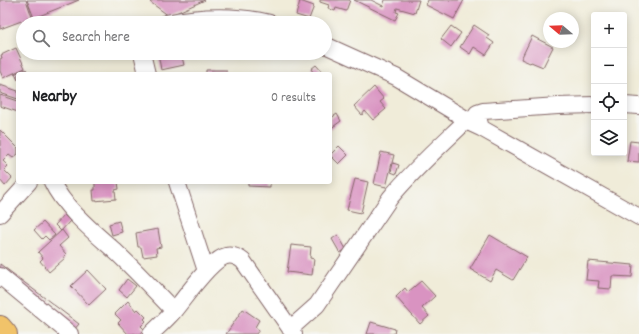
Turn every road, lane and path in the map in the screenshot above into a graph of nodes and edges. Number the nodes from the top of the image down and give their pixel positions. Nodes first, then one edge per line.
1 (332, 48) edge
2 (144, 60) edge
3 (147, 72) edge
4 (627, 105) edge
5 (591, 106) edge
6 (639, 106) edge
7 (481, 128) junction
8 (27, 184) edge
9 (53, 184) edge
10 (177, 184) edge
11 (0, 214) edge
12 (639, 216) edge
13 (206, 271) junction
14 (0, 276) edge
15 (174, 311) junction
16 (0, 327) edge
17 (292, 332) edge
18 (6, 334) edge
19 (70, 334) edge
20 (151, 334) edge

1 - 7 street
2 - 3 street
4 - 6 street
5 - 7 street
7 - 12 street
7 - 17 street
8 - 11 street
9 - 15 street
10 - 13 street
13 - 15 street
13 - 17 street
14 - 19 street
15 - 20 street
16 - 18 highway

